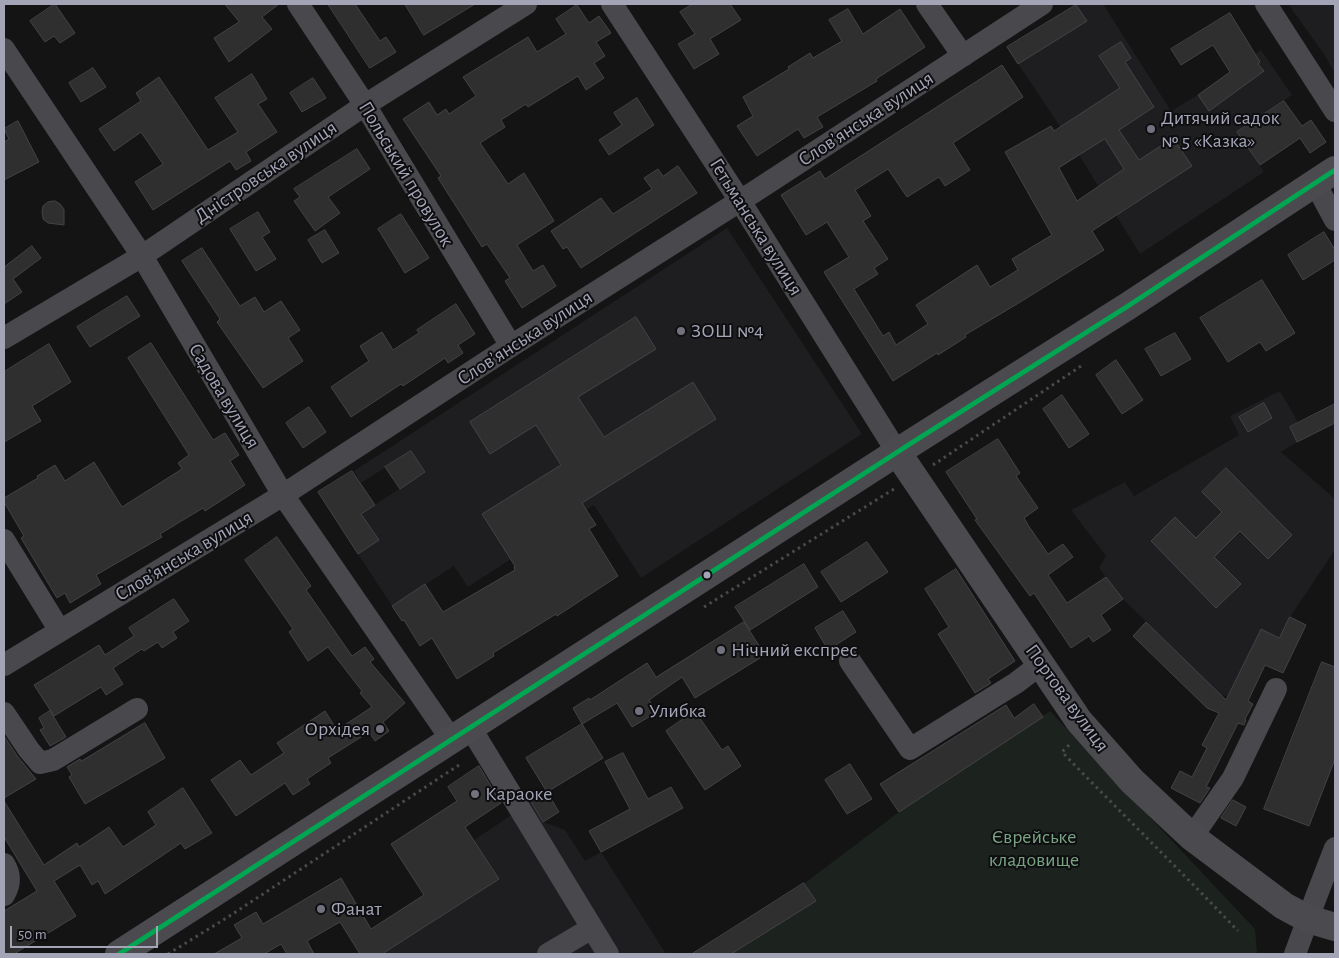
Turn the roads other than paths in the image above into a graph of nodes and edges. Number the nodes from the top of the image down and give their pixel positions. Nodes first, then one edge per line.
1 (298, 4) edge
2 (526, 4) edge
3 (612, 4) edge
4 (927, 4) edge
5 (1042, 4) edge
6 (1266, 4) edge
7 (4, 49) edge
8 (964, 56) junction
9 (365, 105) junction
10 (1335, 111) edge
11 (1325, 176) edge
12 (740, 201) junction
13 (1335, 220) edge
14 (142, 256) junction
15 (4, 338) edge
16 (510, 346) junction
17 (897, 452) junction
18 (283, 495) junction
19 (4, 540) edge
20 (60, 631) junction
21 (850, 661) dead end
22 (1041, 664) junction
23 (4, 665) edge
24 (1276, 689) dead end
25 (137, 709) dead end
26 (4, 713) edge
27 (469, 738) junction
28 (1192, 837) junction
29 (1335, 848) edge
30 (4, 864) edge
31 (4, 895) edge
32 (1308, 919) junction
33 (1335, 927) edge
34 (592, 928) junction
35 (119, 954) edge
36 (548, 954) edge
37 (608, 954) edge
38 (1295, 954) edge

1 - 9 street, Польський провулок
2 - 9 street, Дністровська вулиця
3 - 12 street, Гетьманська вулиця
4 - 8 street
5 - 8 street, Словʼянська вулиця
6 - 10 street
7 - 14 street, Садова вулиця
8 - 12 street, Словʼянська вулиця
9 - 14 street, Дністровська вулиця
9 - 16 street, Польський провулок
11 - 13 street
11 - 17 main road
12 - 16 street, Словʼянська вулиця
12 - 17 street, Гетьманська вулиця
14 - 15 street, Дністровська вулиця
14 - 18 street, Садова вулиця
16 - 18 street, Словʼянська вулиця
17 - 22 main road, Портова вулиця
17 - 27 main road
18 - 20 street, Словʼянська вулиця
18 - 27 street, Садова вулиця
19 - 20 street
20 - 23 street, Словʼянська вулиця
21 - 22 street
22 - 28 main road, Портова вулиця
24 - 28 street
25 - 26 street
27 - 34 street, Садова вулиця
27 - 35 main road
28 - 32 main road, Портова вулиця
29 - 32 street
30 - 31 street
32 - 33 main road, Портова вулиця
32 - 38 street
34 - 36 street
34 - 37 street, Садова вулиця

